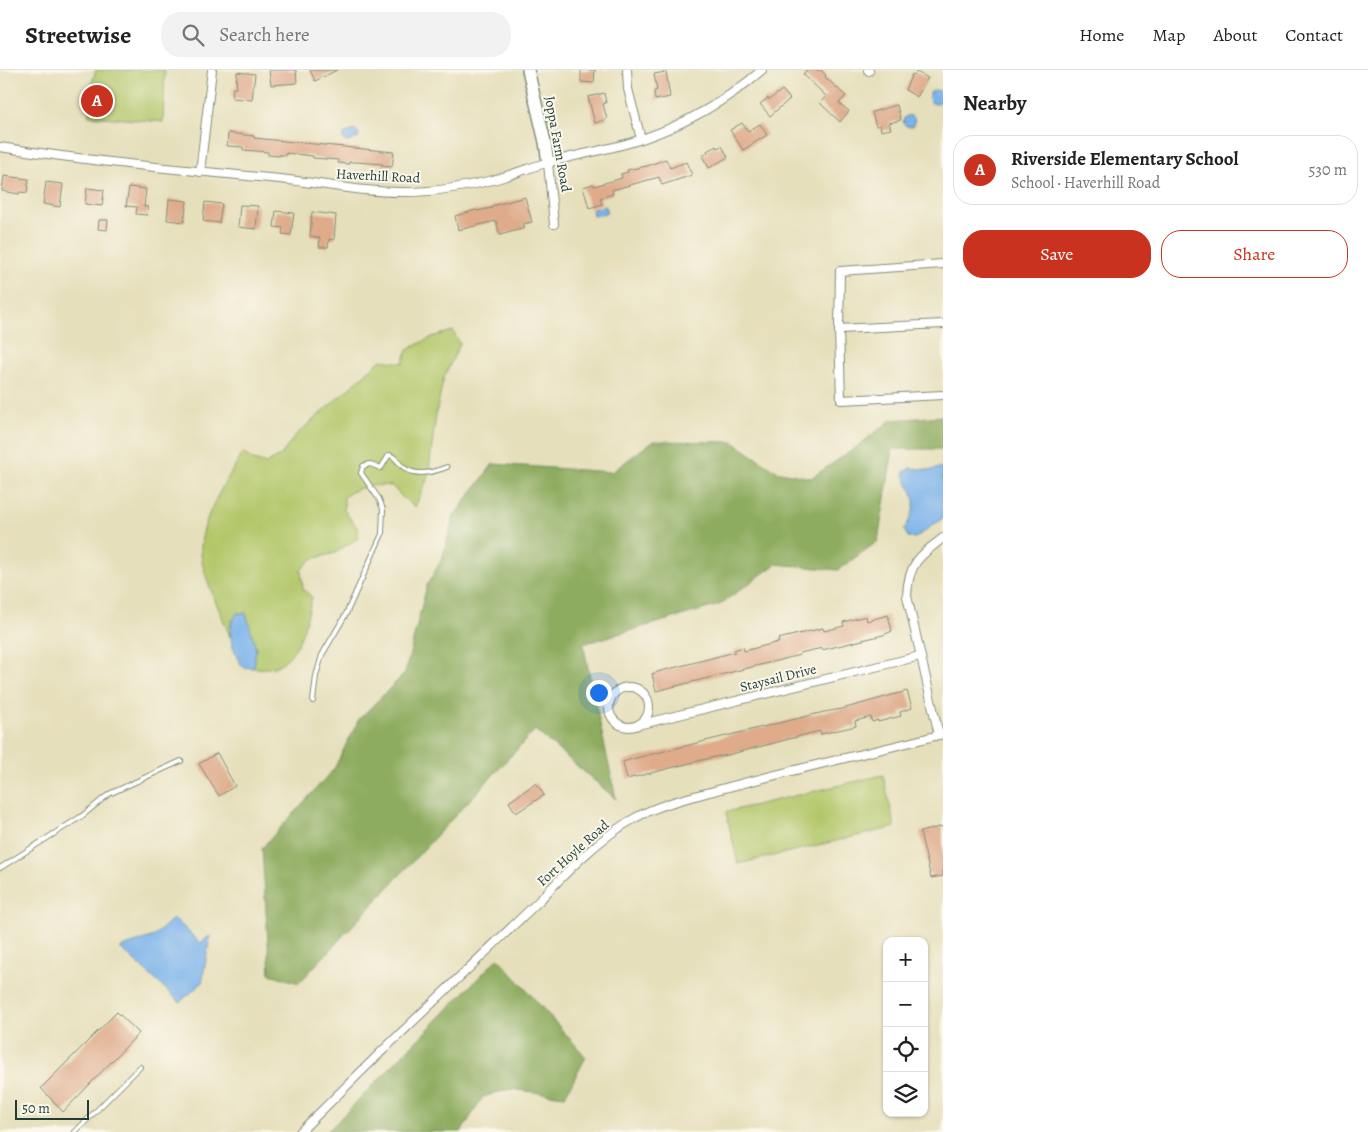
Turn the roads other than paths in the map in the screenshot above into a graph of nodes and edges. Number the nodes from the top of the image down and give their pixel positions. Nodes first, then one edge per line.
1 (212, 70) edge
2 (528, 70) edge
3 (627, 70) edge
4 (762, 70) edge
5 (641, 139) junction
6 (0, 147) edge
7 (548, 163) junction
8 (200, 172) junction
9 (554, 224) dead end
10 (943, 264) edge
11 (943, 324) edge
12 (839, 329) junction
13 (943, 395) edge
14 (447, 467) dead end
15 (943, 538) edge
16 (920, 656) junction
17 (313, 701) dead end
18 (642, 724) junction
19 (941, 734) edge
20 (181, 761) dead end
21 (0, 868) edge
22 (140, 1068) dead end
23 (75, 1132) edge
24 (300, 1132) edge

1 - 8 street
2 - 7 street, Joppa Farm Road
3 - 5 street
4 - 5 street, Haverhill Road
5 - 7 street, Haverhill Road
6 - 8 street, Haverhill Road
7 - 8 street, Haverhill Road
7 - 9 street, Joppa Farm Road
10 - 12 street
11 - 12 street
12 - 13 street
14 - 17 lane
15 - 16 street
16 - 18 street, Staysail Drive
16 - 19 street
18 - 18 street, Staysail Drive
19 - 24 street, Fort Hoyle Road
20 - 21 lane
22 - 23 lane

